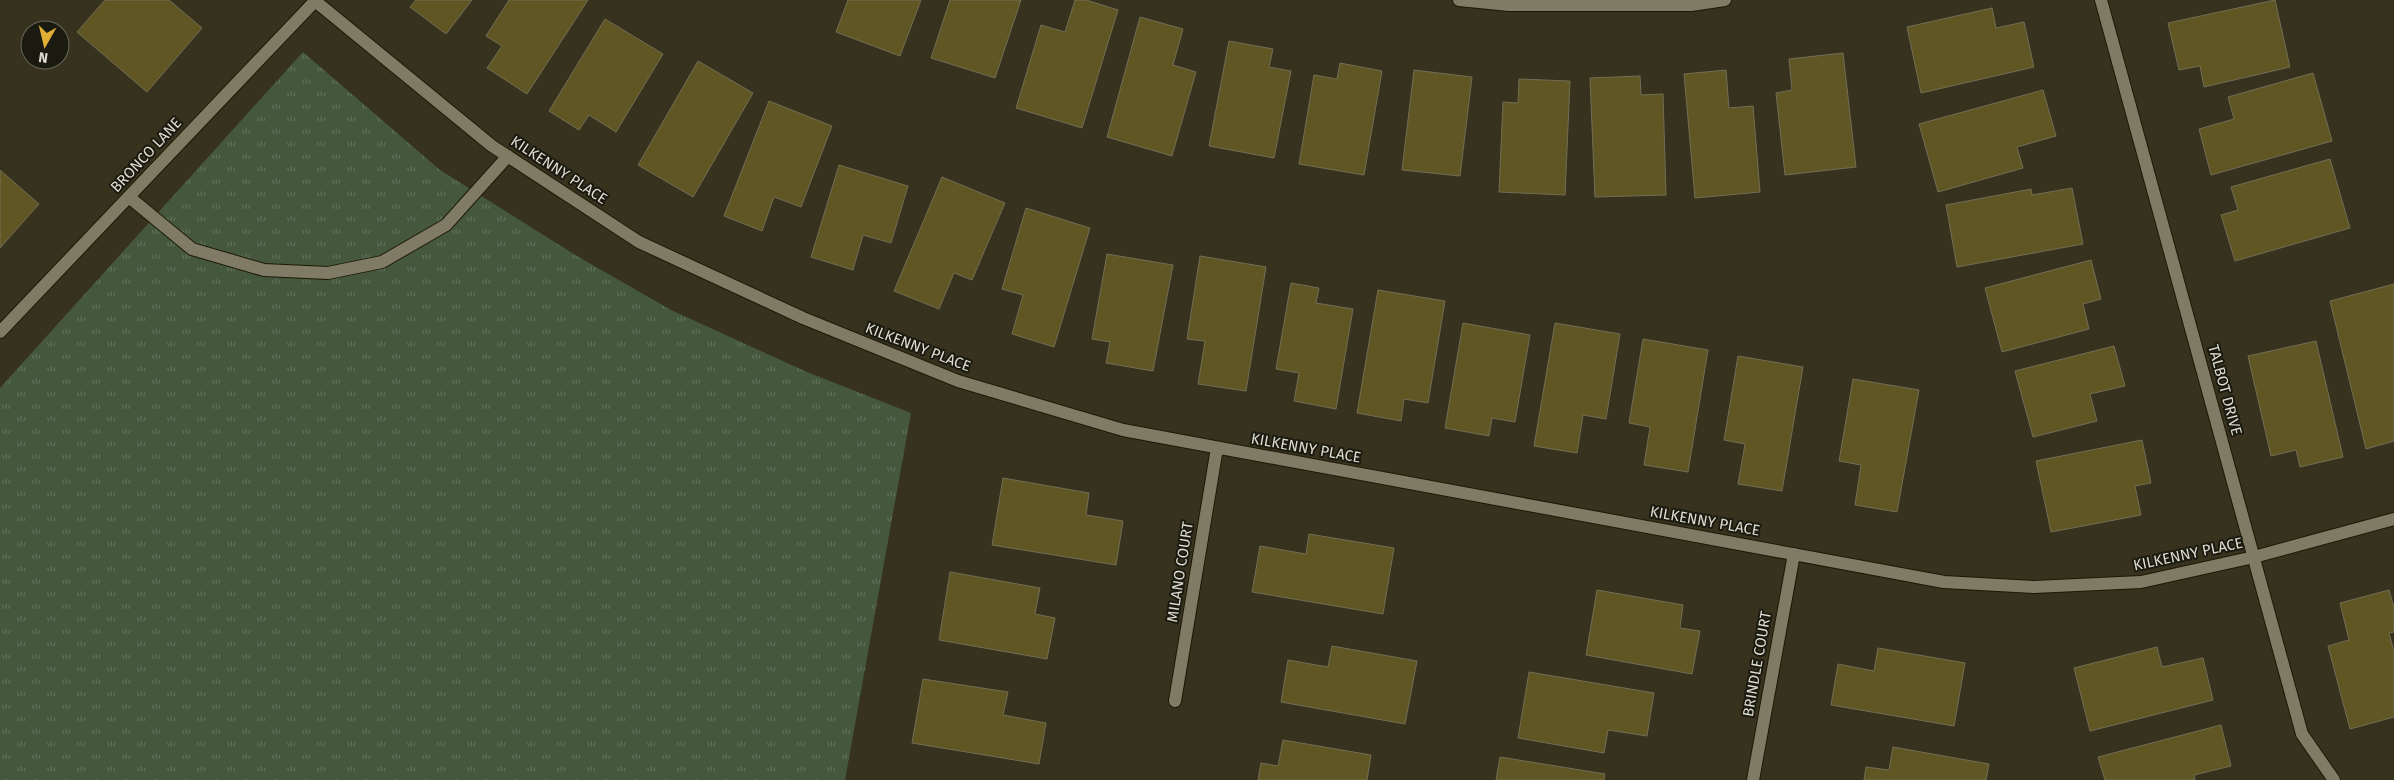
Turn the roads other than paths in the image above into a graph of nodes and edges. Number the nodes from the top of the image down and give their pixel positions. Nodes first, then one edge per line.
1 (315, 0) edge
2 (1460, 0) edge
3 (1725, 0) edge
4 (2101, 0) edge
5 (508, 156) junction
6 (129, 197) junction
7 (0, 332) edge
8 (1217, 448) junction
9 (2394, 518) edge
10 (1794, 554) junction
11 (2254, 557) junction
12 (1175, 701) dead end
13 (1753, 780) edge
14 (2334, 780) edge

1 - 5 street, KILKENNY PLACE
1 - 6 street, BRONCO LANE
2 - 3 street
4 - 11 street, TALBOT DRIVE
5 - 6 street
5 - 8 street, KILKENNY PLACE
6 - 7 street, BRONCO LANE
8 - 10 street, KILKENNY PLACE
8 - 12 street, MILANO COURT
9 - 11 street, KILKENNY PLACE
10 - 11 street, KILKENNY PLACE
10 - 13 street, BRINDLE COURT
11 - 14 street, TALBOT DRIVE

